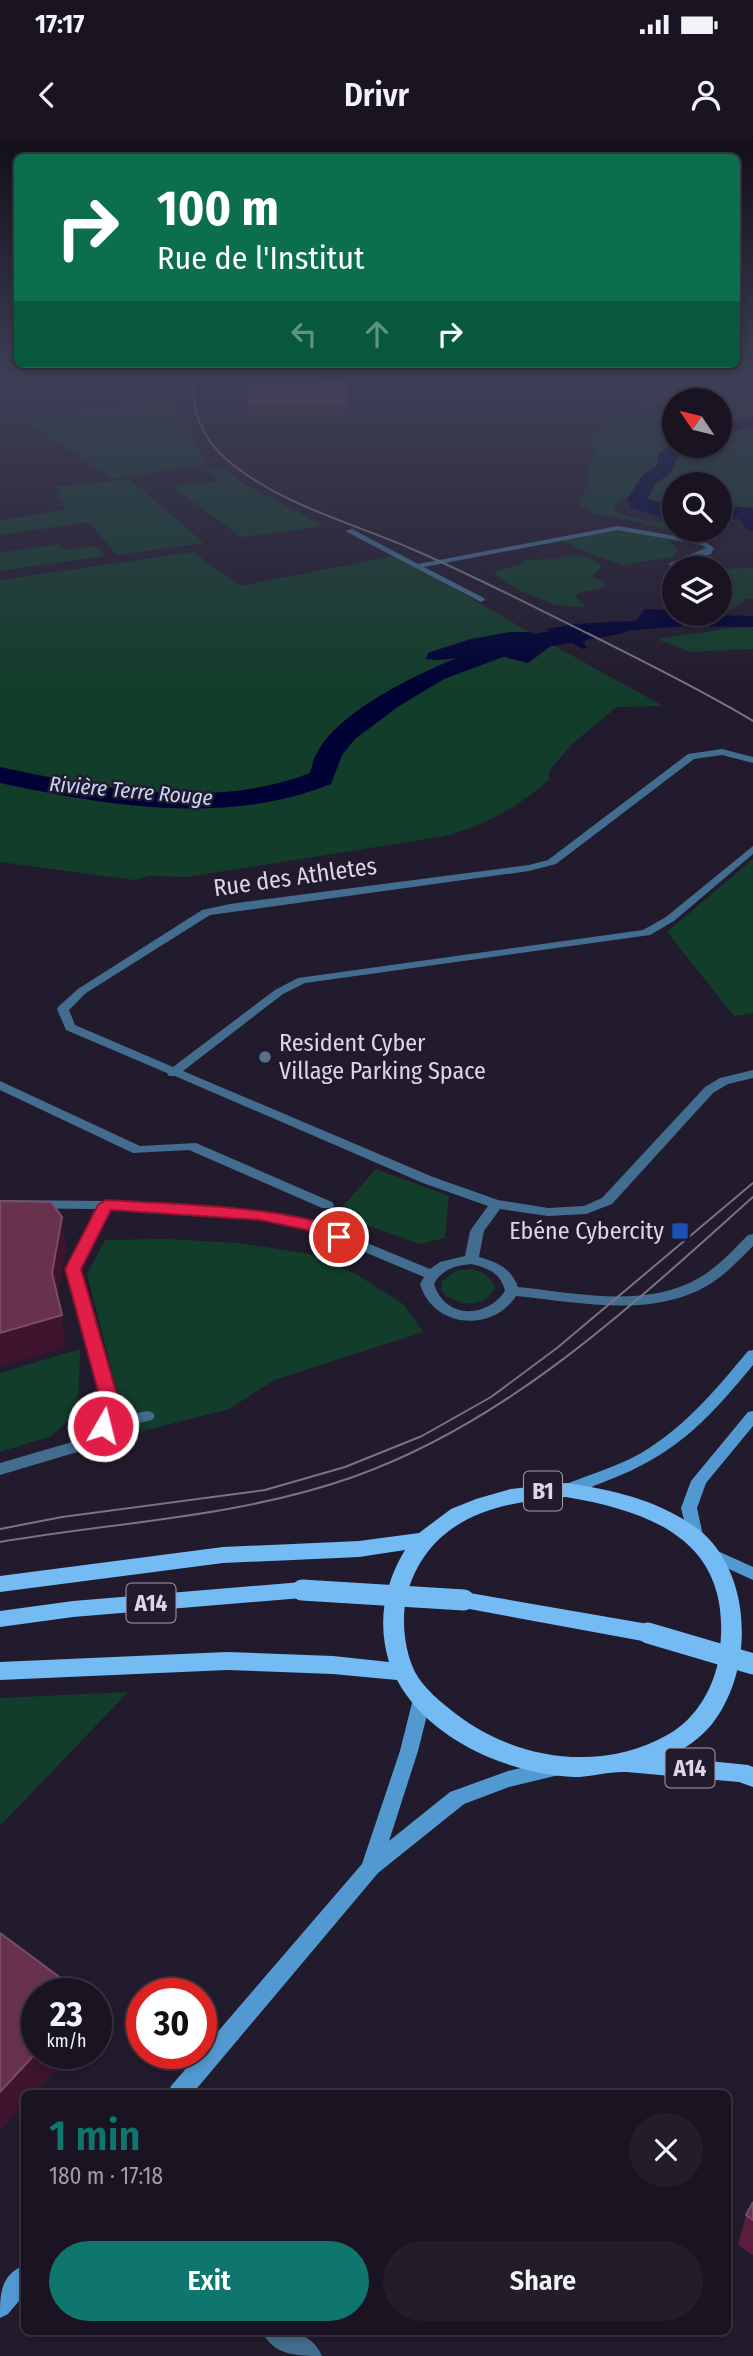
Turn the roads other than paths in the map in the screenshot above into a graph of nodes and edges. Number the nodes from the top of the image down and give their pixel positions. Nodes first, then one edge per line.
1 (349, 531) dead end
2 (697, 556) edge
3 (419, 566) junction
4 (481, 600) dead end
5 (753, 760) edge
6 (753, 849) edge
7 (173, 1073) junction
8 (753, 1074) edge
9 (0, 1085) edge
10 (0, 1204) edge
11 (496, 1204) junction
12 (106, 1205) junction
13 (327, 1205) dead end
14 (753, 1238) edge
15 (471, 1260) junction
16 (431, 1275) junction
17 (512, 1291) junction
18 (753, 1355) edge
19 (147, 1416) dead end
20 (753, 1416) edge
21 (103, 1426) junction
22 (0, 1469) edge
23 (566, 1490) junction
24 (424, 1540) junction
25 (704, 1547) junction
26 (753, 1574) edge
27 (0, 1584) edge
28 (0, 1619) edge
29 (753, 1664) edge
30 (0, 1671) edge
31 (404, 1672) junction
32 (422, 1699) junction
33 (626, 1763) junction
34 (561, 1766) junction
35 (753, 1777) edge
36 (371, 1867) junction
37 (182, 2090) edge
38 (21, 2280) edge
39 (0, 2304) edge
40 (280, 2335) edge
41 (310, 2356) edge

1 - 3 street
2 - 3 street
3 - 4 street
5 - 7 street, Rue des Athletes
6 - 7 street
7 - 11 street, Rue des Athletes
8 - 11 street, Rue des Athletes
9 - 13 street
10 - 12 street
11 - 15 street
12 - 16 street
12 - 21 street
14 - 17 street
15 - 16 street
15 - 17 street
16 - 17 street
18 - 23 main road, B1
19 - 21 street
20 - 25 main road, B1
21 - 22 street
23 - 24 main road, B1
23 - 25 main road, B1
24 - 27 main road
24 - 31 main road, B1
25 - 26 main road
25 - 33 main road, B1
28 - 29 main road, A14, bridge
30 - 31 main road
31 - 32 main road, B1
32 - 34 main road, B1
32 - 36 main road, B1
33 - 34 main road, B1
33 - 35 main road, A14
34 - 36 main road, B1
36 - 37 main road, B1
38 - 39 main road
40 - 41 street

